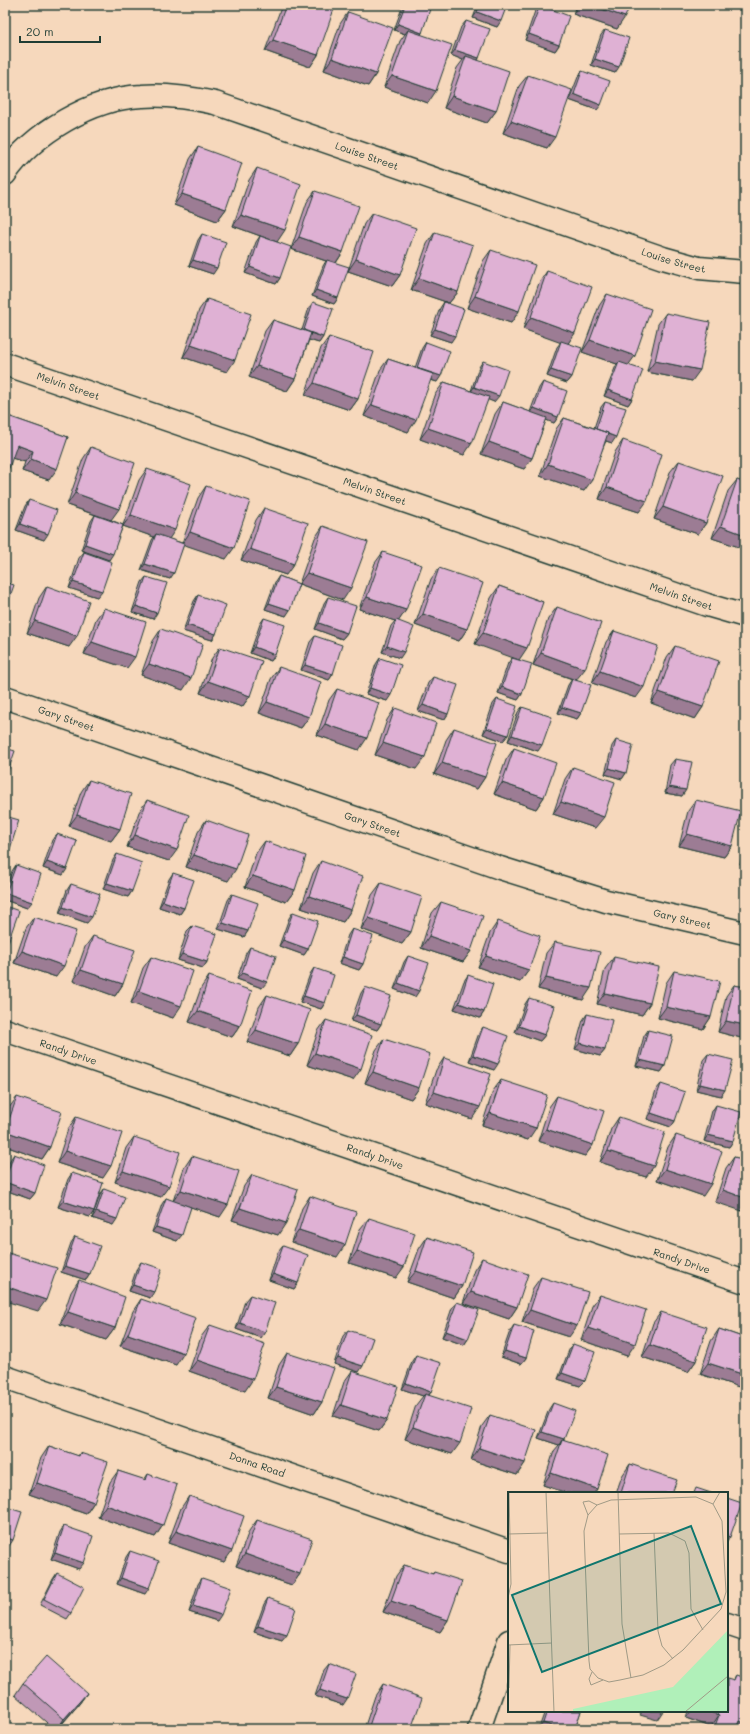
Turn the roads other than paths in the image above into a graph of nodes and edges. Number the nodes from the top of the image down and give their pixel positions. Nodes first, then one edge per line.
1 (5, 174) edge
2 (745, 272) edge
3 (5, 364) edge
4 (745, 616) edge
5 (5, 697) edge
6 (745, 933) edge
7 (5, 1030) edge
8 (745, 1282) edge
9 (5, 1377) edge
10 (508, 1551) edge
11 (728, 1624) edge
12 (745, 1630) edge
13 (508, 1644) edge
14 (479, 1729) edge

1 - 2 street, Louise Street
3 - 4 street, Melvin Street
5 - 6 street, Gary Street
7 - 8 street, Randy Drive
9 - 10 street, Donna Road
11 - 12 street
13 - 14 street

